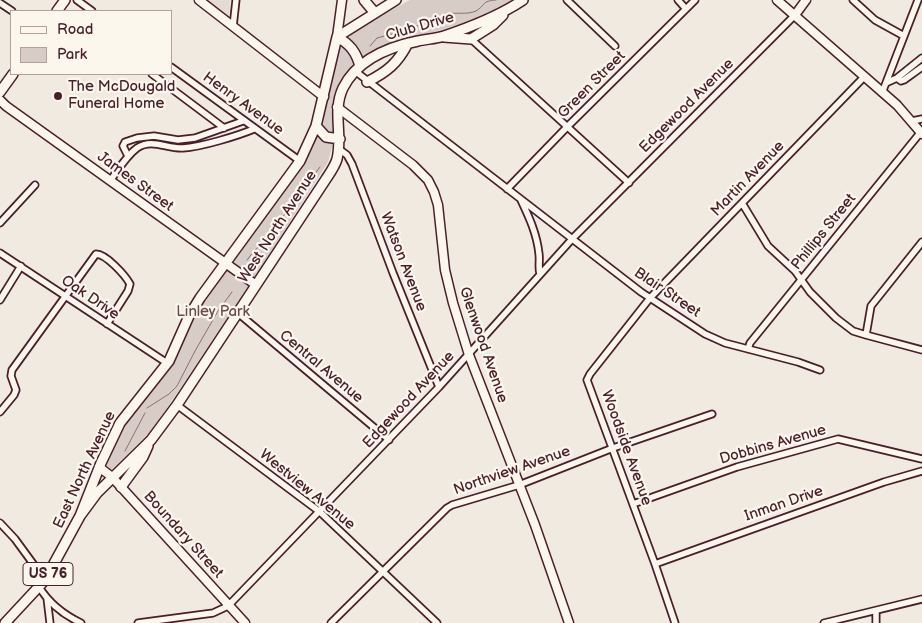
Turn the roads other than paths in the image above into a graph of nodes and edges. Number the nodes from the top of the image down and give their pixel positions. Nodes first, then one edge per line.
1 (77, 0) edge
2 (199, 0) edge
3 (236, 0) edge
4 (342, 0) edge
5 (364, 0) edge
6 (396, 0) edge
7 (523, 0) edge
8 (567, 0) edge
9 (678, 0) edge
10 (695, 0) edge
11 (777, 0) edge
12 (806, 0) edge
13 (853, 0) edge
14 (918, 0) edge
15 (0, 3) edge
16 (510, 8) junction
17 (686, 9) junction
18 (10, 10) edge
19 (91, 10) edge
20 (375, 13) junction
21 (796, 15) junction
22 (234, 26) junction
23 (904, 36) junction
24 (337, 37) junction
25 (442, 37) junction
26 (471, 39) junction
27 (408, 44) junction
28 (615, 46) dead end
29 (922, 58) edge
30 (922, 67) edge
31 (172, 68) edge
32 (357, 69) junction
33 (12, 75) edge
34 (153, 75) edge
35 (864, 77) junction
36 (897, 78) junction
37 (367, 82) junction
38 (886, 83) junction
39 (0, 92) edge
40 (882, 93) junction
41 (324, 97) junction
42 (0, 100) edge
43 (337, 107) junction
44 (922, 119) edge
45 (243, 121) junction
46 (912, 122) junction
47 (316, 126) junction
48 (568, 126) junction
49 (224, 128) junction
50 (254, 128) junction
51 (921, 134) edge
52 (340, 139) junction
53 (339, 149) junction
54 (128, 156) junction
55 (300, 161) junction
56 (110, 181) junction
57 (629, 183) junction
58 (34, 185) dead end
59 (507, 189) junction
60 (520, 198) junction
61 (742, 203) junction
62 (0, 223) edge
63 (573, 238) junction
64 (922, 242) edge
65 (0, 253) edge
66 (225, 264) junction
67 (21, 266) junction
68 (540, 274) junction
69 (801, 280) junction
70 (256, 286) junction
71 (66, 296) junction
72 (650, 298) junction
73 (0, 300) edge
74 (238, 313) junction
75 (107, 324) junction
76 (866, 336) junction
77 (748, 349) junction
78 (922, 350) edge
79 (469, 355) junction
80 (167, 363) junction
81 (820, 370) dead end
82 (439, 387) junction
83 (178, 405) junction
84 (0, 412) edge
85 (712, 414) dead end
86 (151, 440) junction
87 (389, 440) junction
88 (613, 448) junction
89 (922, 458) edge
90 (99, 466) junction
91 (922, 471) edge
92 (112, 477) junction
93 (519, 485) junction
94 (121, 487) junction
95 (633, 504) junction
96 (320, 512) junction
97 (80, 516) junction
98 (0, 523) edge
99 (655, 564) junction
100 (384, 571) junction
101 (42, 583) junction
102 (47, 598) junction
103 (922, 598) edge
104 (228, 606) junction
105 (876, 611) junction
106 (840, 620) edge
107 (434, 622) edge
108 (5, 623) edge
109 (50, 623) edge
110 (81, 623) edge
111 (138, 623) edge
112 (245, 623) edge
113 (331, 623) edge
114 (569, 623) edge
115 (675, 623) edge
116 (824, 623) edge
117 (876, 623) edge

1 - 19 street
2 - 22 street
3 - 22 street
4 - 24 street
5 - 20 main road
6 - 20 main road
7 - 16 main road, Club Drive / US 76
8 - 28 street
9 - 17 street
10 - 17 street, Green Street
11 - 21 street
12 - 21 street
13 - 23 street
14 - 23 street
15 - 18 street
16 - 25 main road, Club Drive / US 76
16 - 26 main road
17 - 48 street, Green Street
20 - 24 main road
21 - 35 street
21 - 57 street, Edgewood Avenue
22 - 41 street
23 - 38 street
24 - 32 main road
24 - 41 main road, US 76
25 - 26 main road
25 - 27 main road, Club Drive / US 76
26 - 48 street
27 - 32 main road, Club Drive / US 76
27 - 37 main road
29 - 36 street
30 - 36 street
31 - 45 street, Henry Avenue
32 - 37 street, Blair Street
32 - 43 main road, US 76
33 - 39 main road
34 - 49 street, Henry Avenue
35 - 40 street
35 - 61 street, Martin Avenue
36 - 38 street
37 - 59 street, Blair Street
38 - 40 street
40 - 46 street
41 - 47 main road, East North Avenue / US 76
42 - 56 street, James Street
43 - 52 main road, West North Avenue / US 76
43 - 79 street, Glenwood Avenue
44 - 46 street
45 - 49 street
45 - 50 street, Henry Avenue
46 - 51 street
47 - 52 main road
47 - 55 main road, East North Avenue / US 76
48 - 57 street
48 - 59 street, Green Street
49 - 54 street
50 - 54 street
50 - 55 street, Henry Avenue
51 - 69 street, Phillips Street
52 - 53 main road, West North Avenue / US 76
53 - 70 main road, West North Avenue / US 76
53 - 82 street, Watson Avenue
54 - 56 street
55 - 66 main road, East North Avenue / US 76
56 - 66 street, James Street
57 - 63 street, Edgewood Avenue
58 - 62 street
59 - 60 street, Blair Street
60 - 63 street, Blair Street
60 - 68 street
61 - 69 street
61 - 72 street, Martin Avenue
63 - 68 street, Edgewood Avenue
63 - 72 street, Blair Street
64 - 76 street
65 - 67 street, Oak Drive
66 - 70 street, James Street
66 - 80 main road, East North Avenue / US 76
67 - 71 street, Oak Drive
67 - 73 street
68 - 79 street, Edgewood Avenue
69 - 76 street
69 - 77 street, Phillips Street
70 - 74 main road, West North Avenue / US 76
71 - 75 street, Oak Drive
71 - 75 street
71 - 84 street
72 - 77 street, Blair Street
72 - 88 street, Woodside Avenue
74 - 83 main road, West North Avenue / US 76
74 - 87 street, Central Avenue
75 - 80 street, Oak Drive
76 - 78 street
77 - 81 street, Blair Street
79 - 82 street, Edgewood Avenue
79 - 93 street, Glenwood Avenue
80 - 90 main road, East North Avenue / US 76
82 - 87 street, Edgewood Avenue
83 - 86 main road, West North Avenue / US 76
83 - 96 street, Westview Avenue
85 - 88 street, Northview Avenue
86 - 92 main road, West North Avenue / US 76
86 - 94 main road
87 - 96 street, Edgewood Avenue
88 - 93 street, Northview Avenue
88 - 95 street, Woodside Avenue
89 - 95 street, Dobbins Avenue
90 - 92 street, Boundary Street
90 - 97 main road, East North Avenue / US 76
91 - 99 street, Inman Drive
92 - 94 street, Boundary Street
92 - 97 main road, West North Avenue / US 76
93 - 100 street, Northview Avenue
93 - 114 street, Glenwood Avenue
94 - 104 street, Boundary Street
95 - 99 street, Woodside Avenue
96 - 100 street, Westview Avenue
96 - 104 street, Edgewood Avenue
97 - 101 main road, East North Avenue / US 76
98 - 101 street
99 - 115 street, Woodside Avenue
100 - 107 street, Westview Avenue
100 - 113 street, Northview Avenue
101 - 102 street
101 - 108 main road, East North Avenue / US 76
102 - 109 street
102 - 110 street
103 - 105 street
104 - 111 street, Edgewood Avenue
104 - 112 street, Boundary Street
105 - 106 street
105 - 117 street
106 - 116 street

